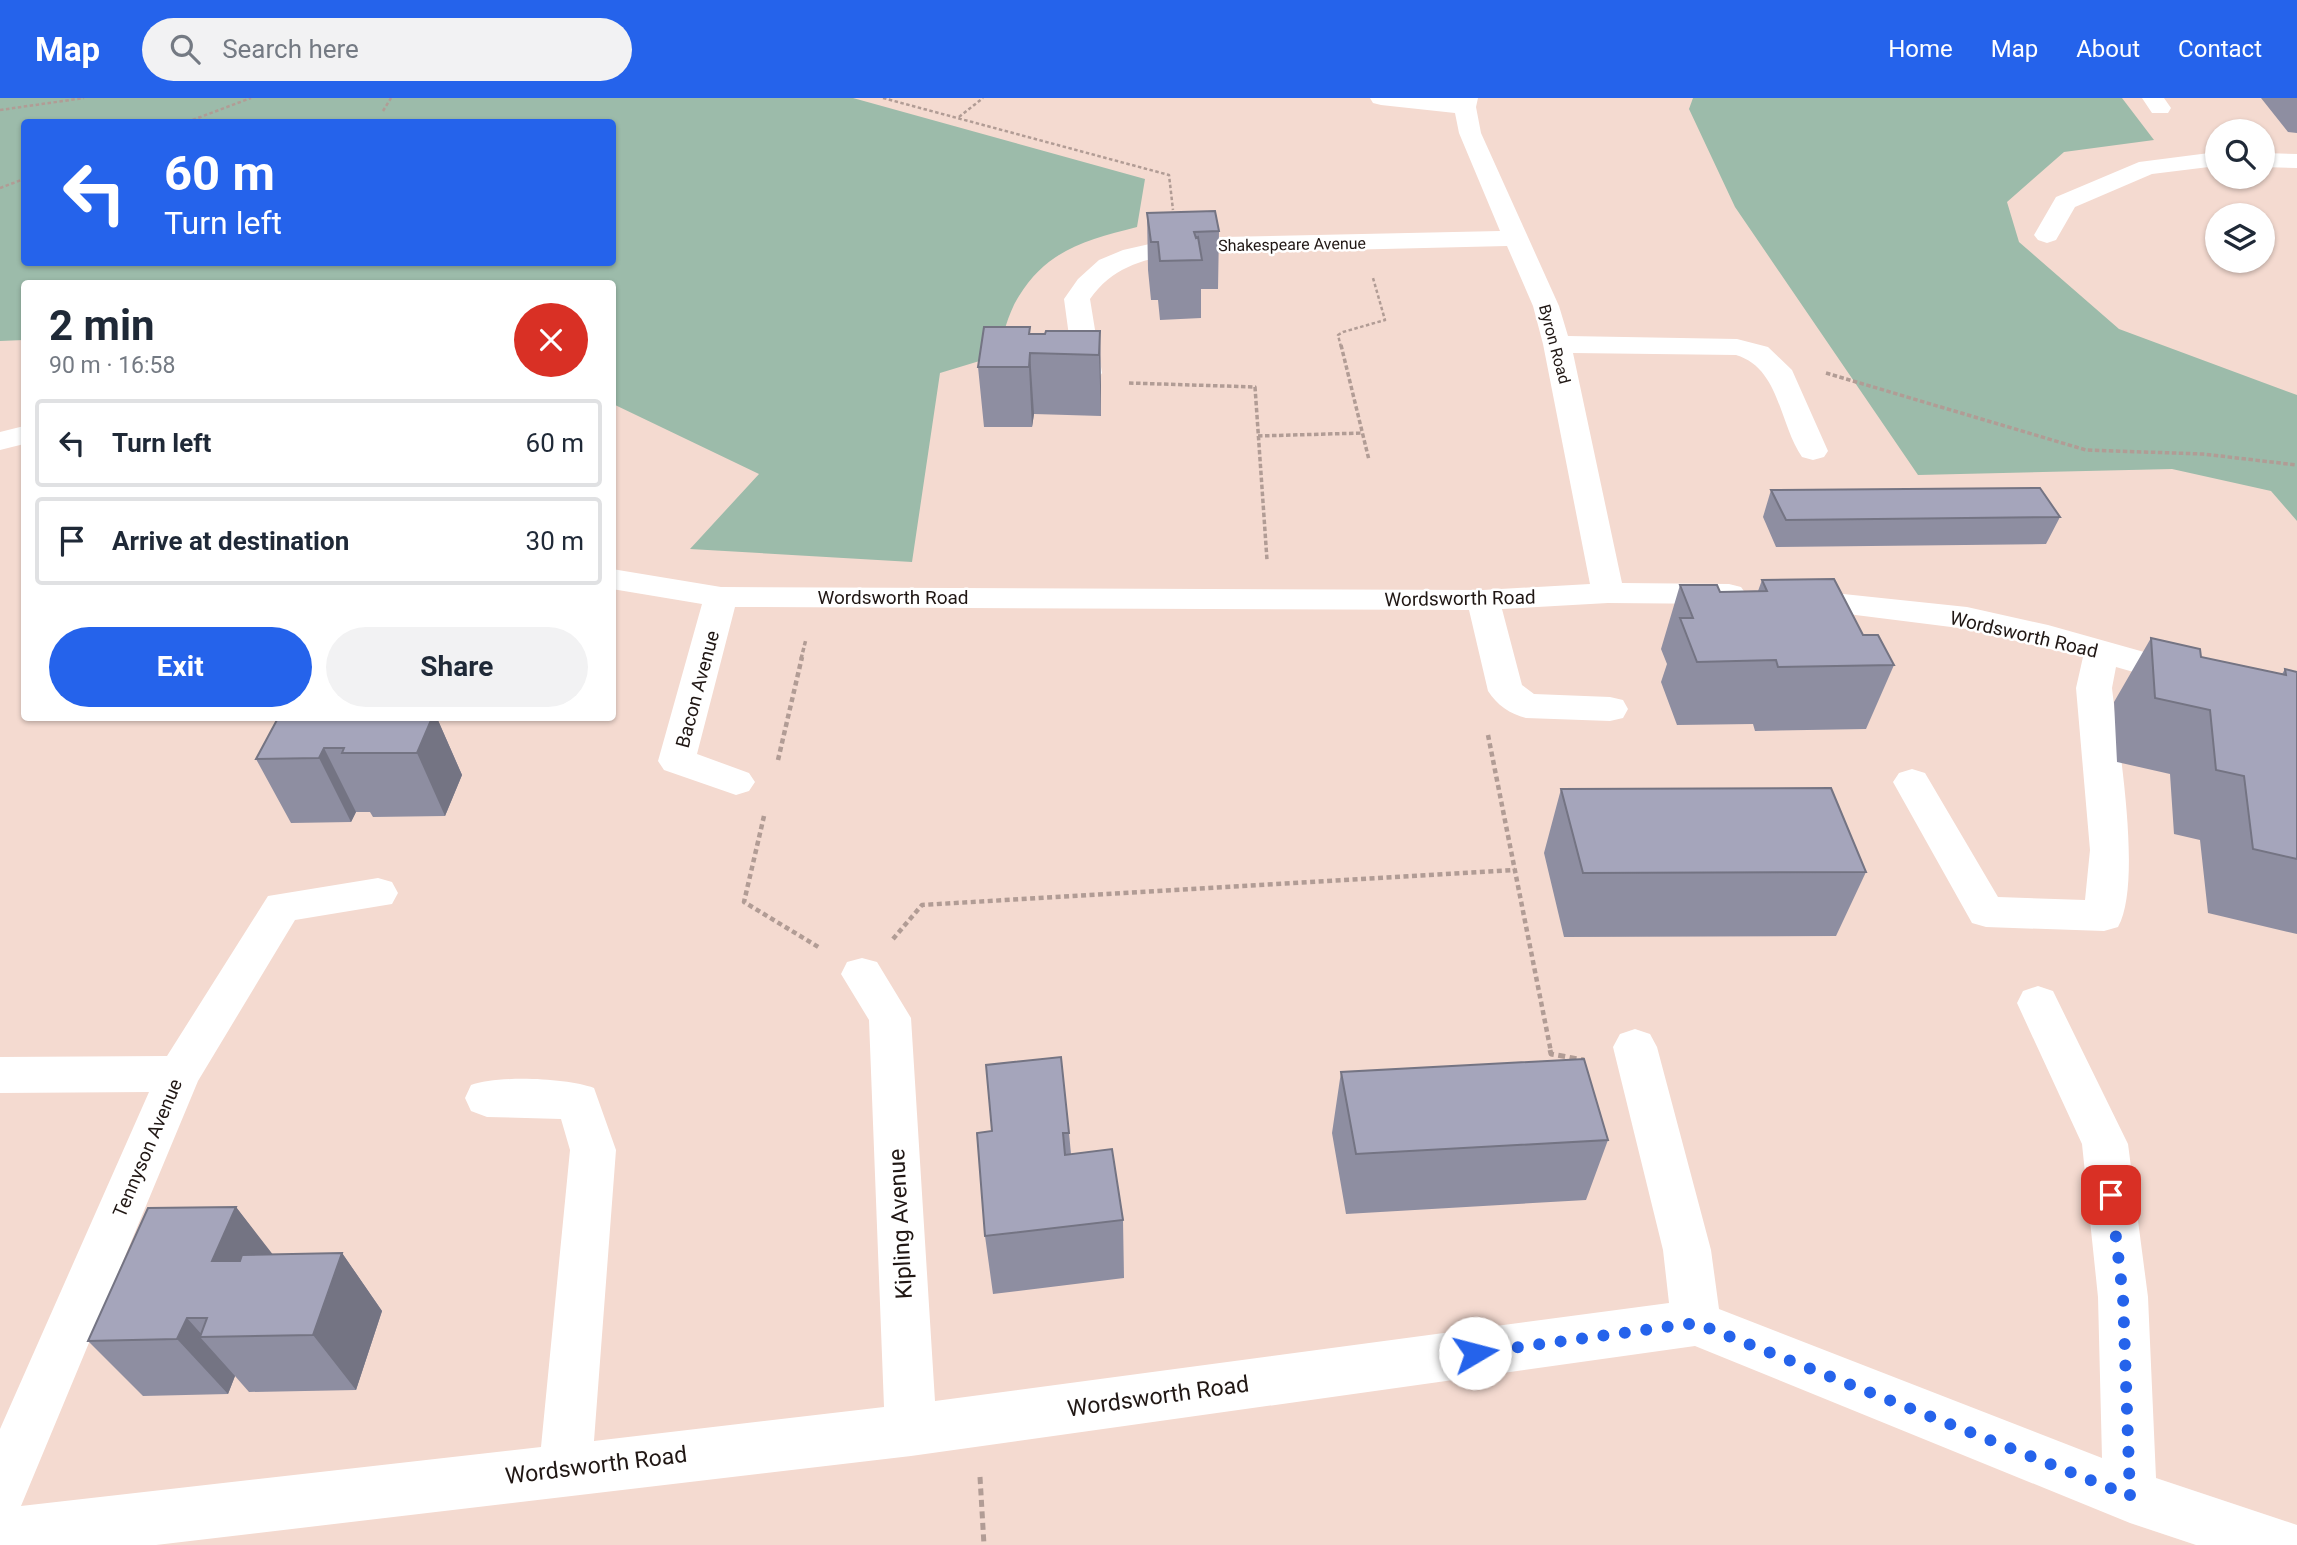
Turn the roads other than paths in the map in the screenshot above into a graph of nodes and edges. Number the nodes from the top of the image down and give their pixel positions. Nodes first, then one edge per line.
1 (1381, 98) edge
2 (1466, 102) edge
3 (2205, 160) edge
4 (2275, 160) edge
5 (2297, 161) edge
6 (2047, 235) dead end
7 (1517, 238) junction
8 (1558, 344) junction
9 (1088, 373) edge
10 (21, 436) edge
11 (0, 441) edge
12 (1812, 451) dead end
13 (616, 580) edge
14 (1608, 593) junction
15 (721, 597) junction
16 (1483, 600) junction
17 (2101, 652) junction
18 (2219, 684) edge
19 (1611, 709) dead end
20 (736, 782) dead end
21 (1912, 782) dead end
22 (379, 893) dead end
23 (862, 974) road end
24 (2038, 1003) dead end
25 (1637, 1058) road end
26 (179, 1073) junction
27 (0, 1074) edge
28 (487, 1098) dead end
29 (1696, 1323) junction
30 (911, 1430) junction
31 (565, 1469) junction
32 (0, 1491) edge
33 (2130, 1496) junction
34 (0, 1536) edge
35 (2279, 1545) edge

1 - 2 street, Byron Road
2 - 7 street, Byron Road
3 - 6 street
4 - 5 street
7 - 8 street, Byron Road
7 - 9 street, Shakespeare Avenue
8 - 12 street
8 - 14 street, Byron Road
10 - 11 street
13 - 15 street, Wordsworth Road
14 - 16 street, Wordsworth Road
14 - 17 street, Wordsworth Road
15 - 16 street, Wordsworth Road
15 - 20 street, Bacon Avenue
16 - 19 street
17 - 18 street, Wordsworth Road
17 - 21 street
22 - 26 street, Tennyson Avenue
23 - 30 street, Kipling Avenue
24 - 33 street
25 - 29 street
26 - 27 street
26 - 32 street, Tennyson Avenue
28 - 31 street
29 - 30 street, Wordsworth Road
29 - 33 street, Wordsworth Road
30 - 31 street, Wordsworth Road
31 - 34 street, Wordsworth Road
33 - 35 street, Wordsworth Road

